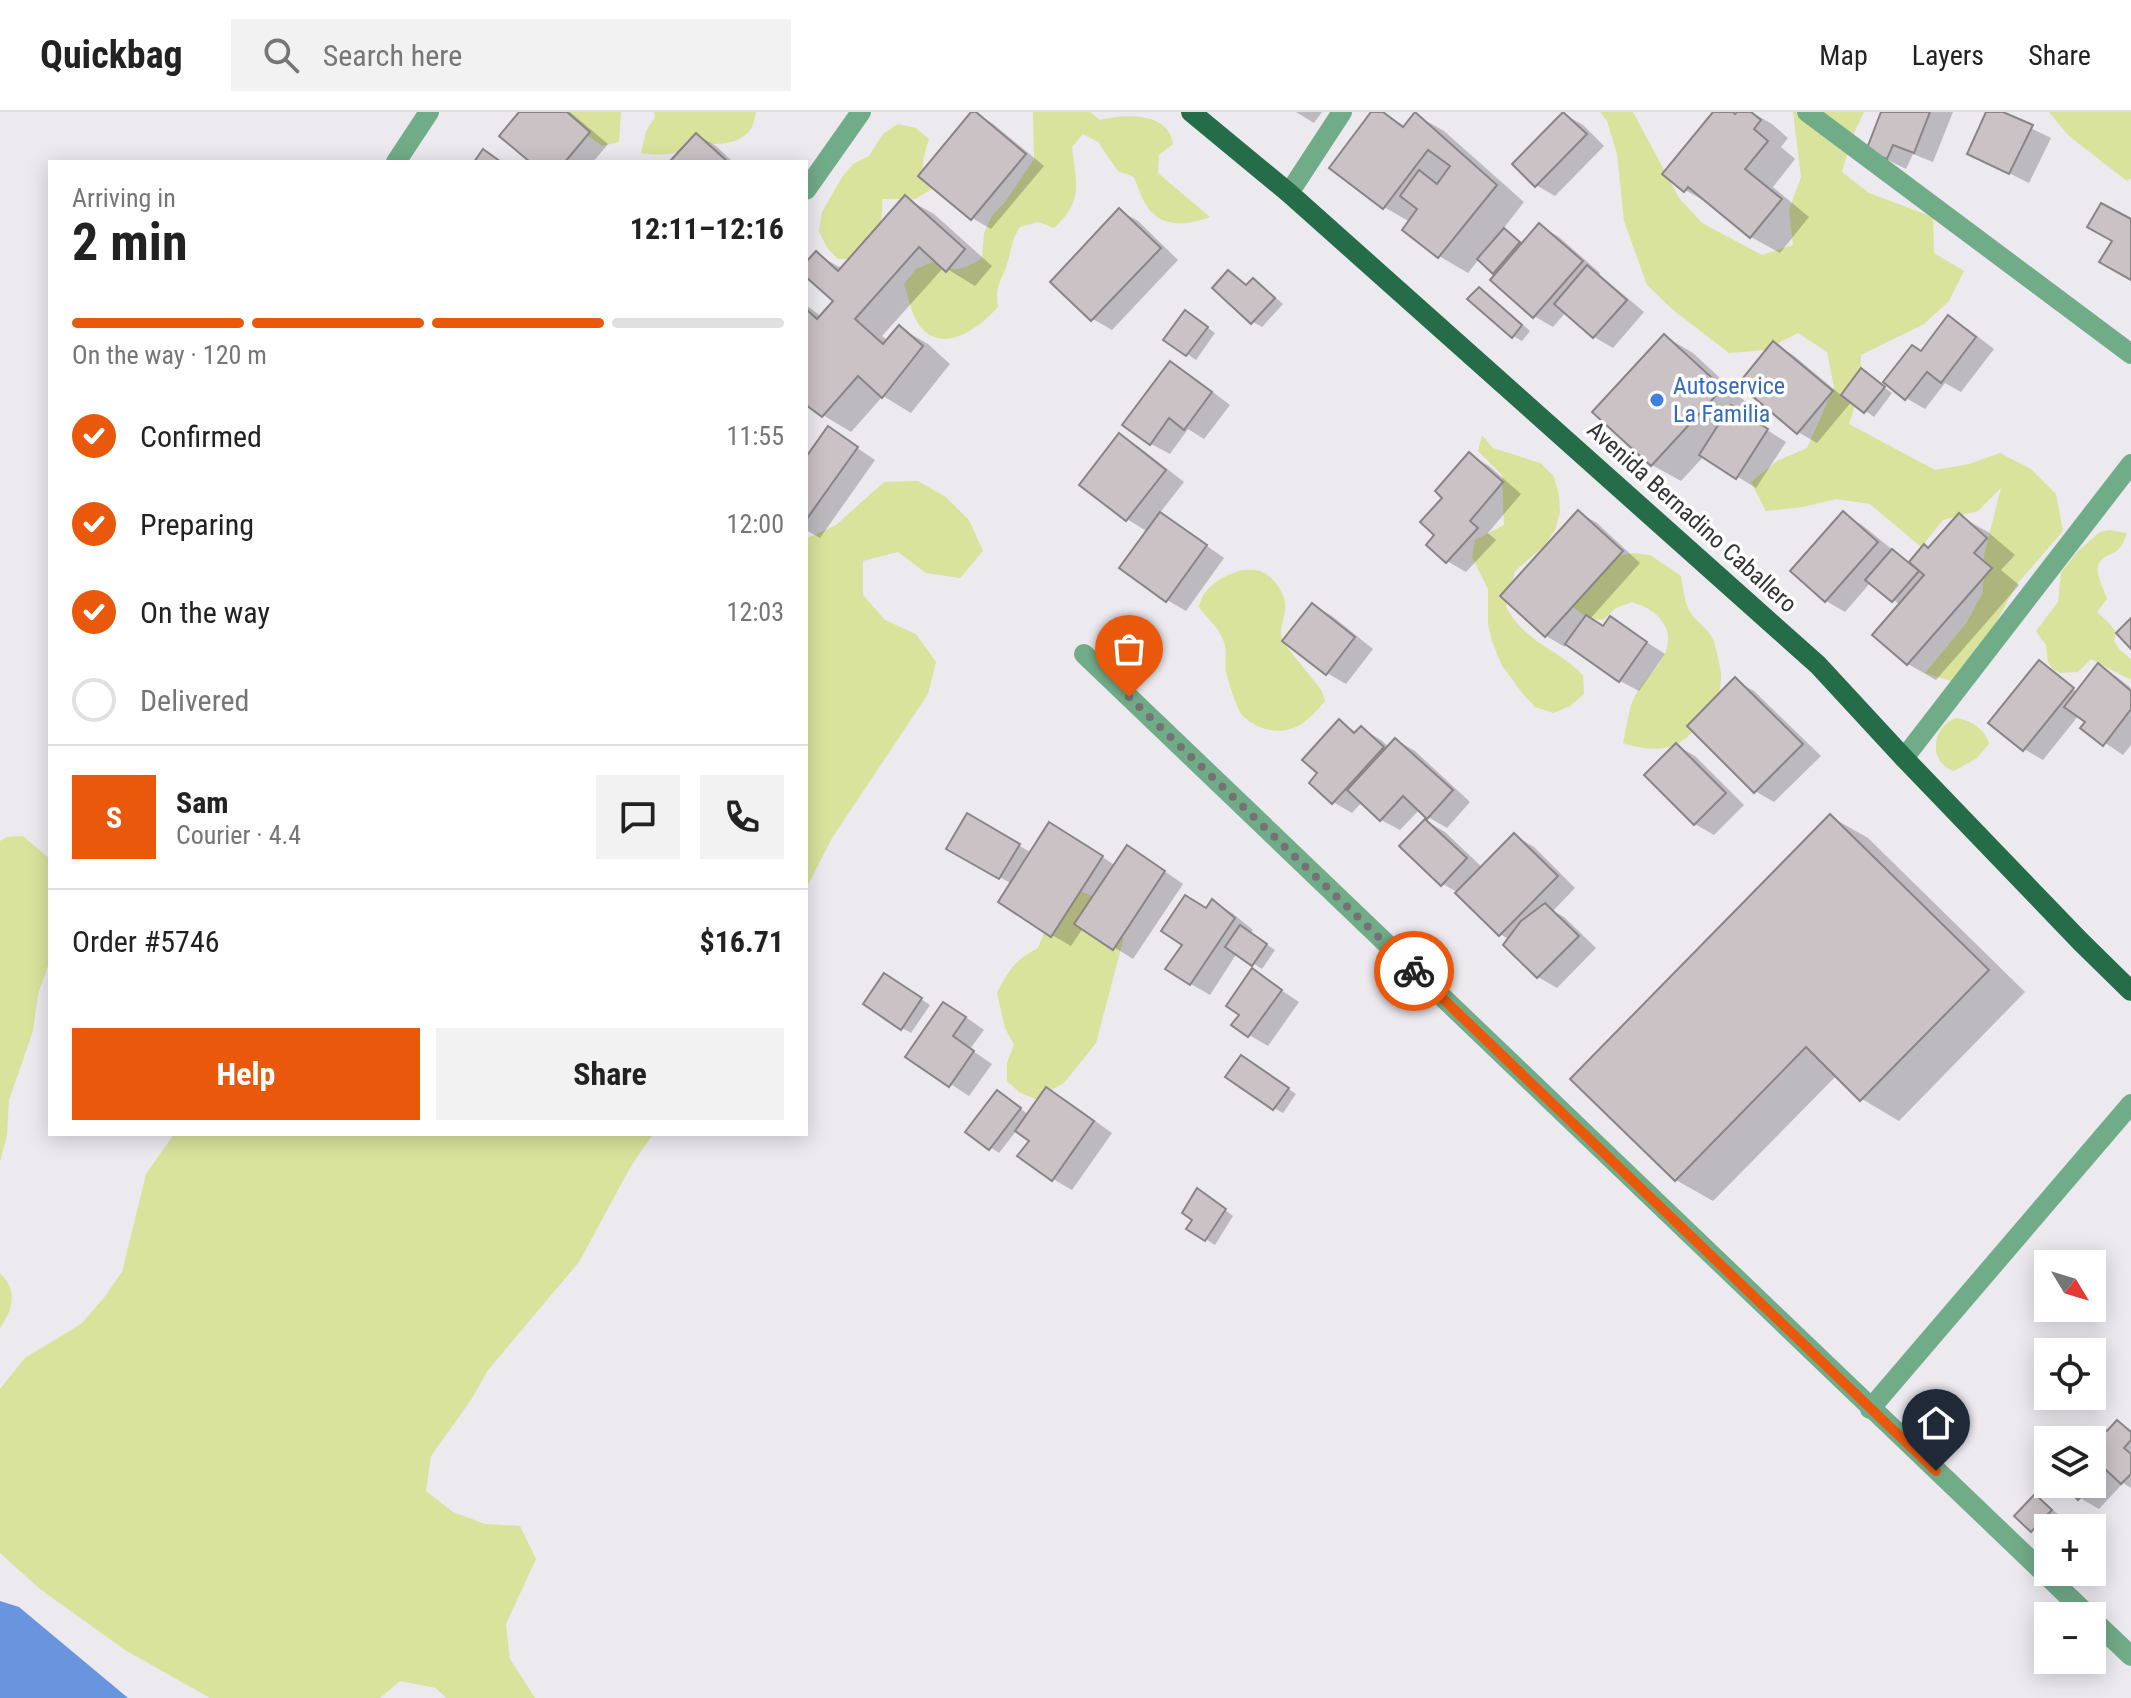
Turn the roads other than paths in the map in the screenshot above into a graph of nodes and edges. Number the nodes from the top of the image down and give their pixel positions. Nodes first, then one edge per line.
1 (429, 112) edge
2 (861, 112) edge
3 (1191, 112) edge
4 (1342, 112) edge
5 (1807, 112) edge
6 (397, 160) edge
7 (808, 187) edge
8 (1289, 193) junction
9 (2131, 354) edge
10 (2131, 464) edge
11 (1084, 654) dead end
12 (1904, 758) junction
13 (2131, 991) edge
14 (2131, 1104) edge
15 (1870, 1409) junction
16 (2073, 1602) edge
17 (2106, 1633) edge
18 (2131, 1656) edge

1 - 6 street
2 - 7 street
3 - 8 main road, Avenida Bernadino Caballero
4 - 8 street
5 - 9 street
8 - 12 main road, Avenida Bernadino Caballero
10 - 12 street
11 - 15 street
12 - 13 main road, Avenida Bernadino Caballero
14 - 15 street
15 - 16 street
17 - 18 street

